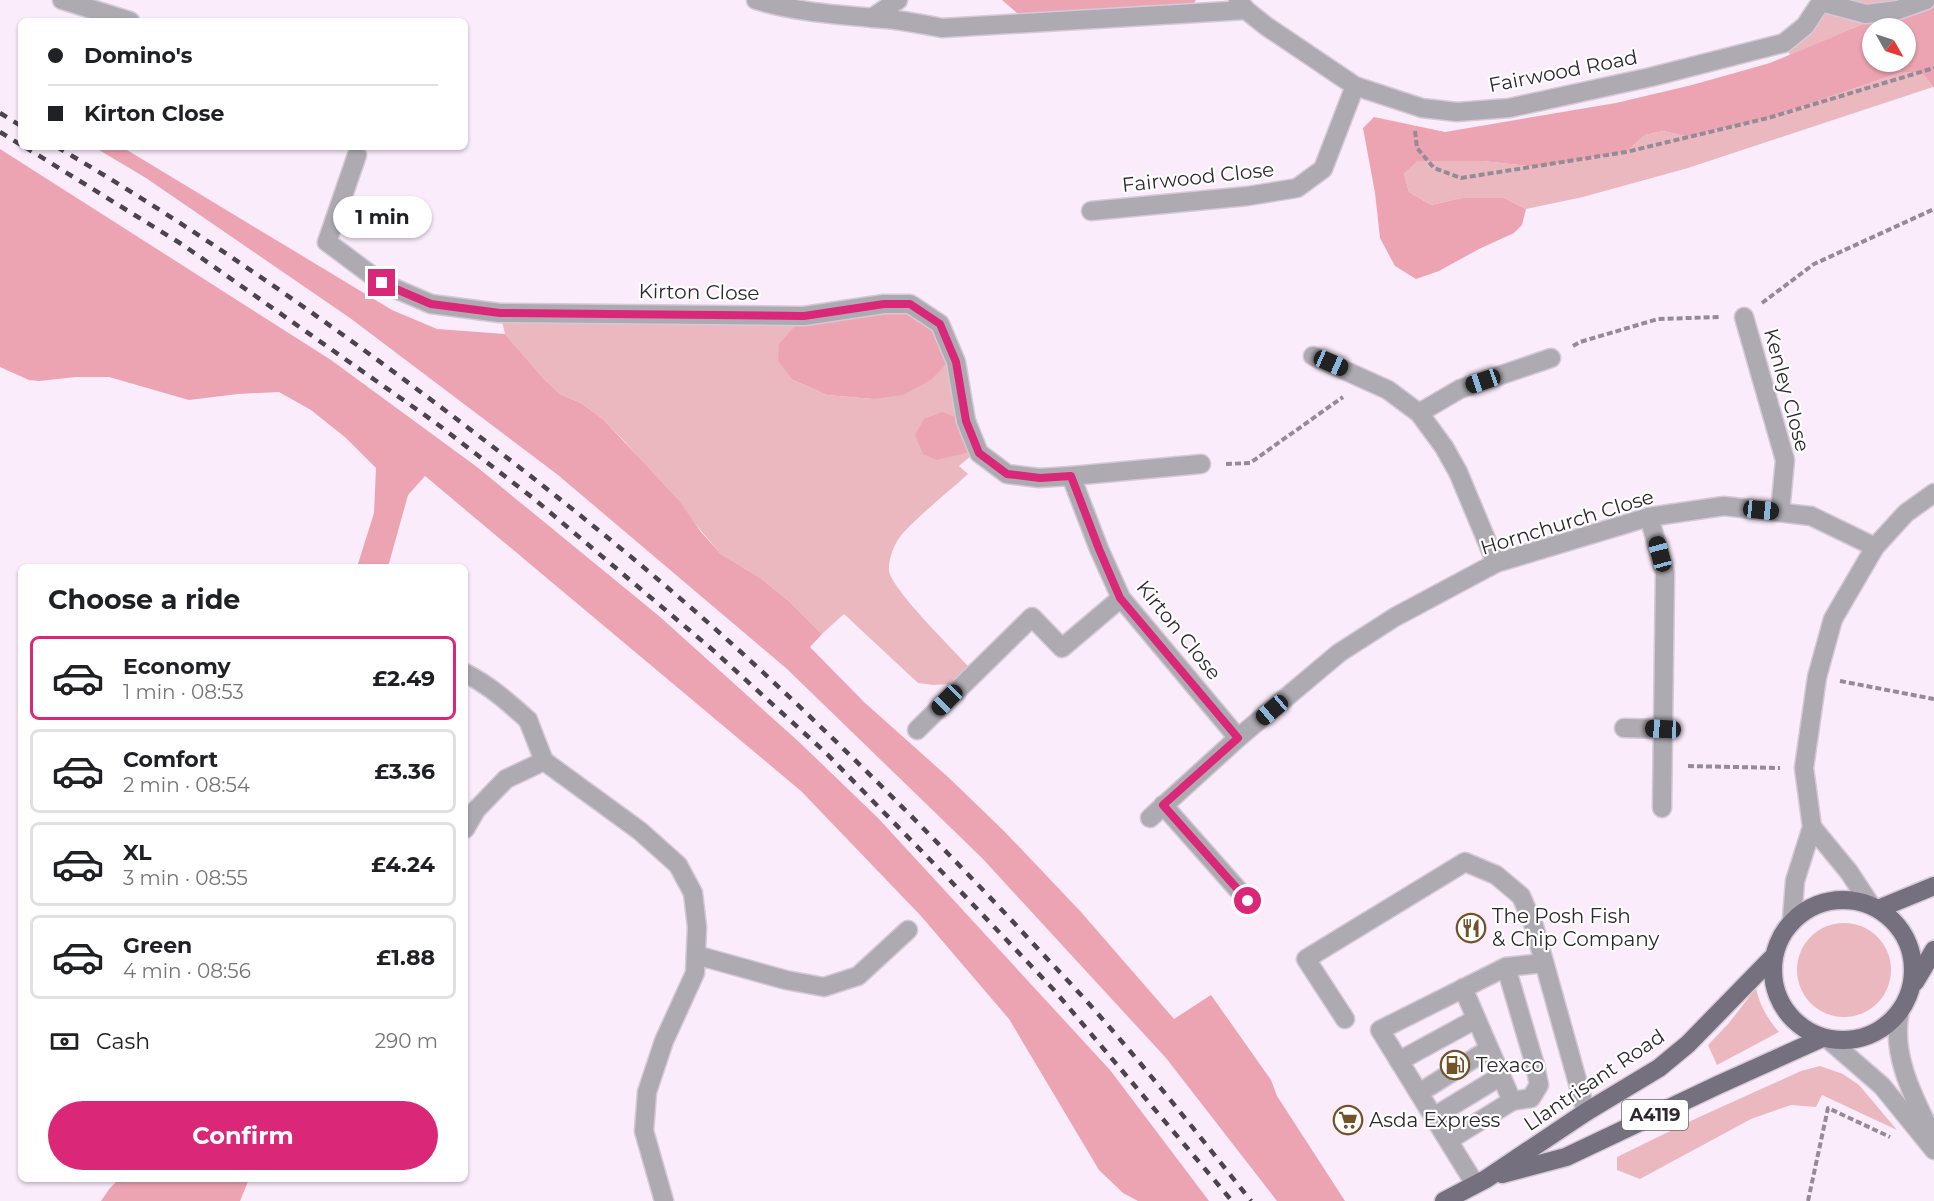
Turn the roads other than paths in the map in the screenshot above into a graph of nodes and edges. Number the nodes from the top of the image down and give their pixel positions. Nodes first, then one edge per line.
1 (62, 0) edge
2 (756, 0) edge
3 (898, 0) edge
4 (1926, 0) edge
5 (1821, 1) edge
6 (1242, 5) edge
7 (120, 18) edge
8 (872, 18) junction
9 (1354, 86) junction
10 (357, 155) dead end
11 (1091, 211) dead end
12 (1744, 316) dead end
13 (1313, 356) dead end
14 (1551, 358) dead end
15 (1419, 413) junction
16 (1201, 464) road end
17 (1071, 476) junction
18 (1934, 493) edge
19 (1780, 512) junction
20 (1650, 517) junction
21 (1875, 547) junction
22 (1497, 563) junction
23 (1120, 598) junction
24 (468, 674) edge
25 (1624, 728) dead end
26 (1663, 729) junction
27 (917, 730) dead end
28 (1238, 738) junction
29 (544, 761) junction
30 (1662, 808) dead end
31 (468, 824) edge
32 (1812, 827) junction
33 (1934, 886) edge
34 (1248, 901) dead end
35 (1874, 907) junction
36 (1792, 919) junction
37 (908, 930) dead end
38 (1934, 950) edge
39 (696, 955) junction
40 (1772, 959) junction
41 (1544, 963) junction
42 (1506, 967) junction
43 (1463, 988) junction
44 (1911, 989) junction
45 (1900, 1011) junction
46 (1345, 1019) dead end
47 (1476, 1019) junction
48 (1824, 1039) junction
49 (1489, 1049) junction
50 (1400, 1061) junction
51 (1501, 1076) junction
52 (1419, 1093) junction
53 (1512, 1101) junction
54 (1586, 1112) junction
55 (1434, 1116) junction
56 (1934, 1139) edge
57 (1449, 1140) junction
58 (1934, 1150) edge
59 (1480, 1181) junction
60 (664, 1201) edge
61 (1444, 1201) edge

1 - 7 street
2 - 8 street, Fairwood Road
3 - 8 street
4 - 5 street, Fairwood Road
5 - 9 street, Fairwood Road
6 - 8 street, Fairwood Road
6 - 9 street, Fairwood Road
9 - 11 street, Fairwood Close
10 - 17 street, Kirton Close
12 - 19 street, Kenley Close
13 - 15 street
14 - 15 street
15 - 22 street
16 - 17 street, Kirton Close
17 - 23 street, Kirton Close
18 - 21 street
19 - 20 street, Hornchurch Close
19 - 21 street, Hornchurch Close
20 - 22 street, Hornchurch Close
20 - 26 street
21 - 32 street
22 - 28 street, Hornchurch Close
23 - 27 street
23 - 28 street, Kirton Close
24 - 29 street
25 - 26 street
26 - 30 street
28 - 34 street, Hornchurch Close
29 - 31 street
29 - 39 street
32 - 35 street
32 - 36 street
33 - 35 main road
35 - 36 main road
35 - 44 main road
36 - 40 main road
37 - 39 street
38 - 44 main road
39 - 60 street
40 - 48 main road
40 - 54 main road, Llantrisant Road / A4119
41 - 42 street
41 - 46 street
41 - 54 street
42 - 43 street
42 - 53 street
43 - 47 street
43 - 50 street
44 - 45 main road
45 - 48 main road
45 - 56 street
47 - 49 street
47 - 50 street
48 - 58 street
48 - 59 main road, Llantrisant Road / A4119
49 - 51 street
49 - 52 street
50 - 52 street
51 - 53 street
51 - 55 street
52 - 55 street
53 - 57 street
54 - 59 main road, Llantrisant Road / A4119
55 - 57 street
57 - 59 street
59 - 61 main road, Llantrisant Road / A4119

